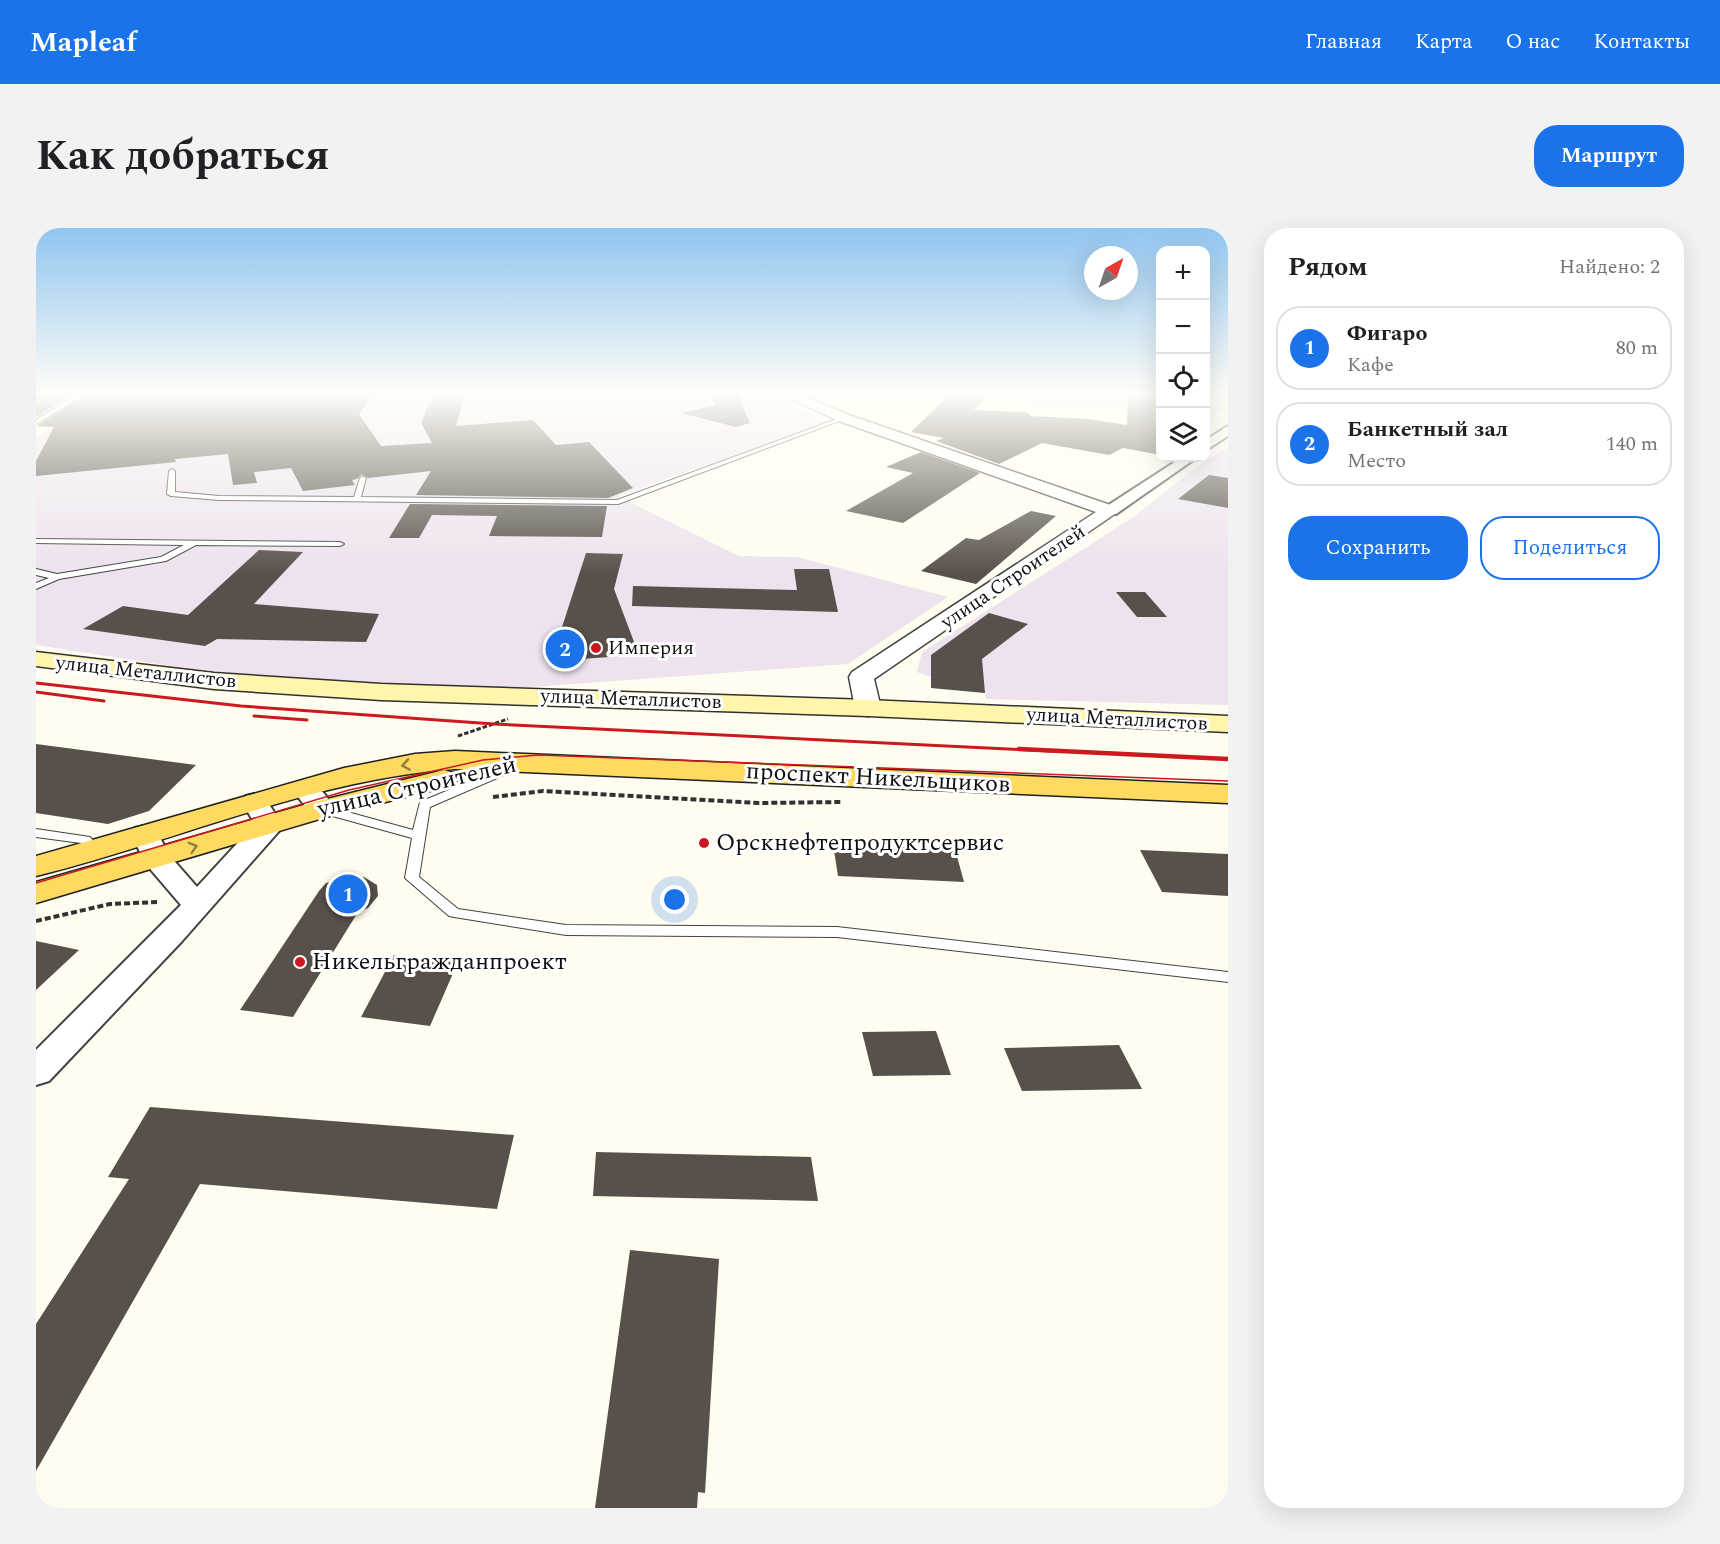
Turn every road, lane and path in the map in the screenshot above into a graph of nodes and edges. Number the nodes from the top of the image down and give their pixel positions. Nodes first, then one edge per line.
1 (748, 454) edge
2 (946, 454) edge
3 (1183, 462) edge
4 (172, 471) dead end
5 (363, 478) dead end
6 (357, 500) junction
7 (1110, 511) junction
8 (36, 541) edge
9 (195, 543) junction
10 (340, 544) dead end
11 (36, 572) edge
12 (57, 577) junction
13 (36, 586) edge
14 (36, 659) edge
15 (868, 708) junction
16 (1228, 724) edge
17 (528, 761) junction
18 (1228, 794) edge
19 (489, 797) dead end
20 (314, 798) junction
21 (853, 802) dead end
22 (262, 813) junction
23 (36, 833) edge
24 (417, 835) junction
25 (151, 846) junction
26 (101, 860) junction
27 (47, 876) edge
28 (196, 904) junction
29 (36, 921) edge
30 (1228, 977) edge
31 (36, 1072) edge

1 - 6 lane
2 - 7 street
3 - 7 street, улица Строителей
4 - 6 lane
5 - 6 lane
7 - 15 street, улица Строителей
8 - 9 lane
9 - 10 lane
9 - 12 lane
11 - 12 lane
12 - 13 lane
14 - 15 main road, улица Металлистов
15 - 16 main road, улица Металлистов
17 - 18 main road, проспект Никельщиков
17 - 20 main road, улица Строителей
17 - 24 lane
19 - 21 path
20 - 22 main road, улица Строителей
20 - 24 lane
22 - 25 main road, улица Строителей
22 - 28 street
23 - 26 lane
24 - 30 lane
25 - 26 main road, улица Строителей
25 - 28 street
26 - 27 main road, улица Строителей
28 - 29 path
28 - 31 street

